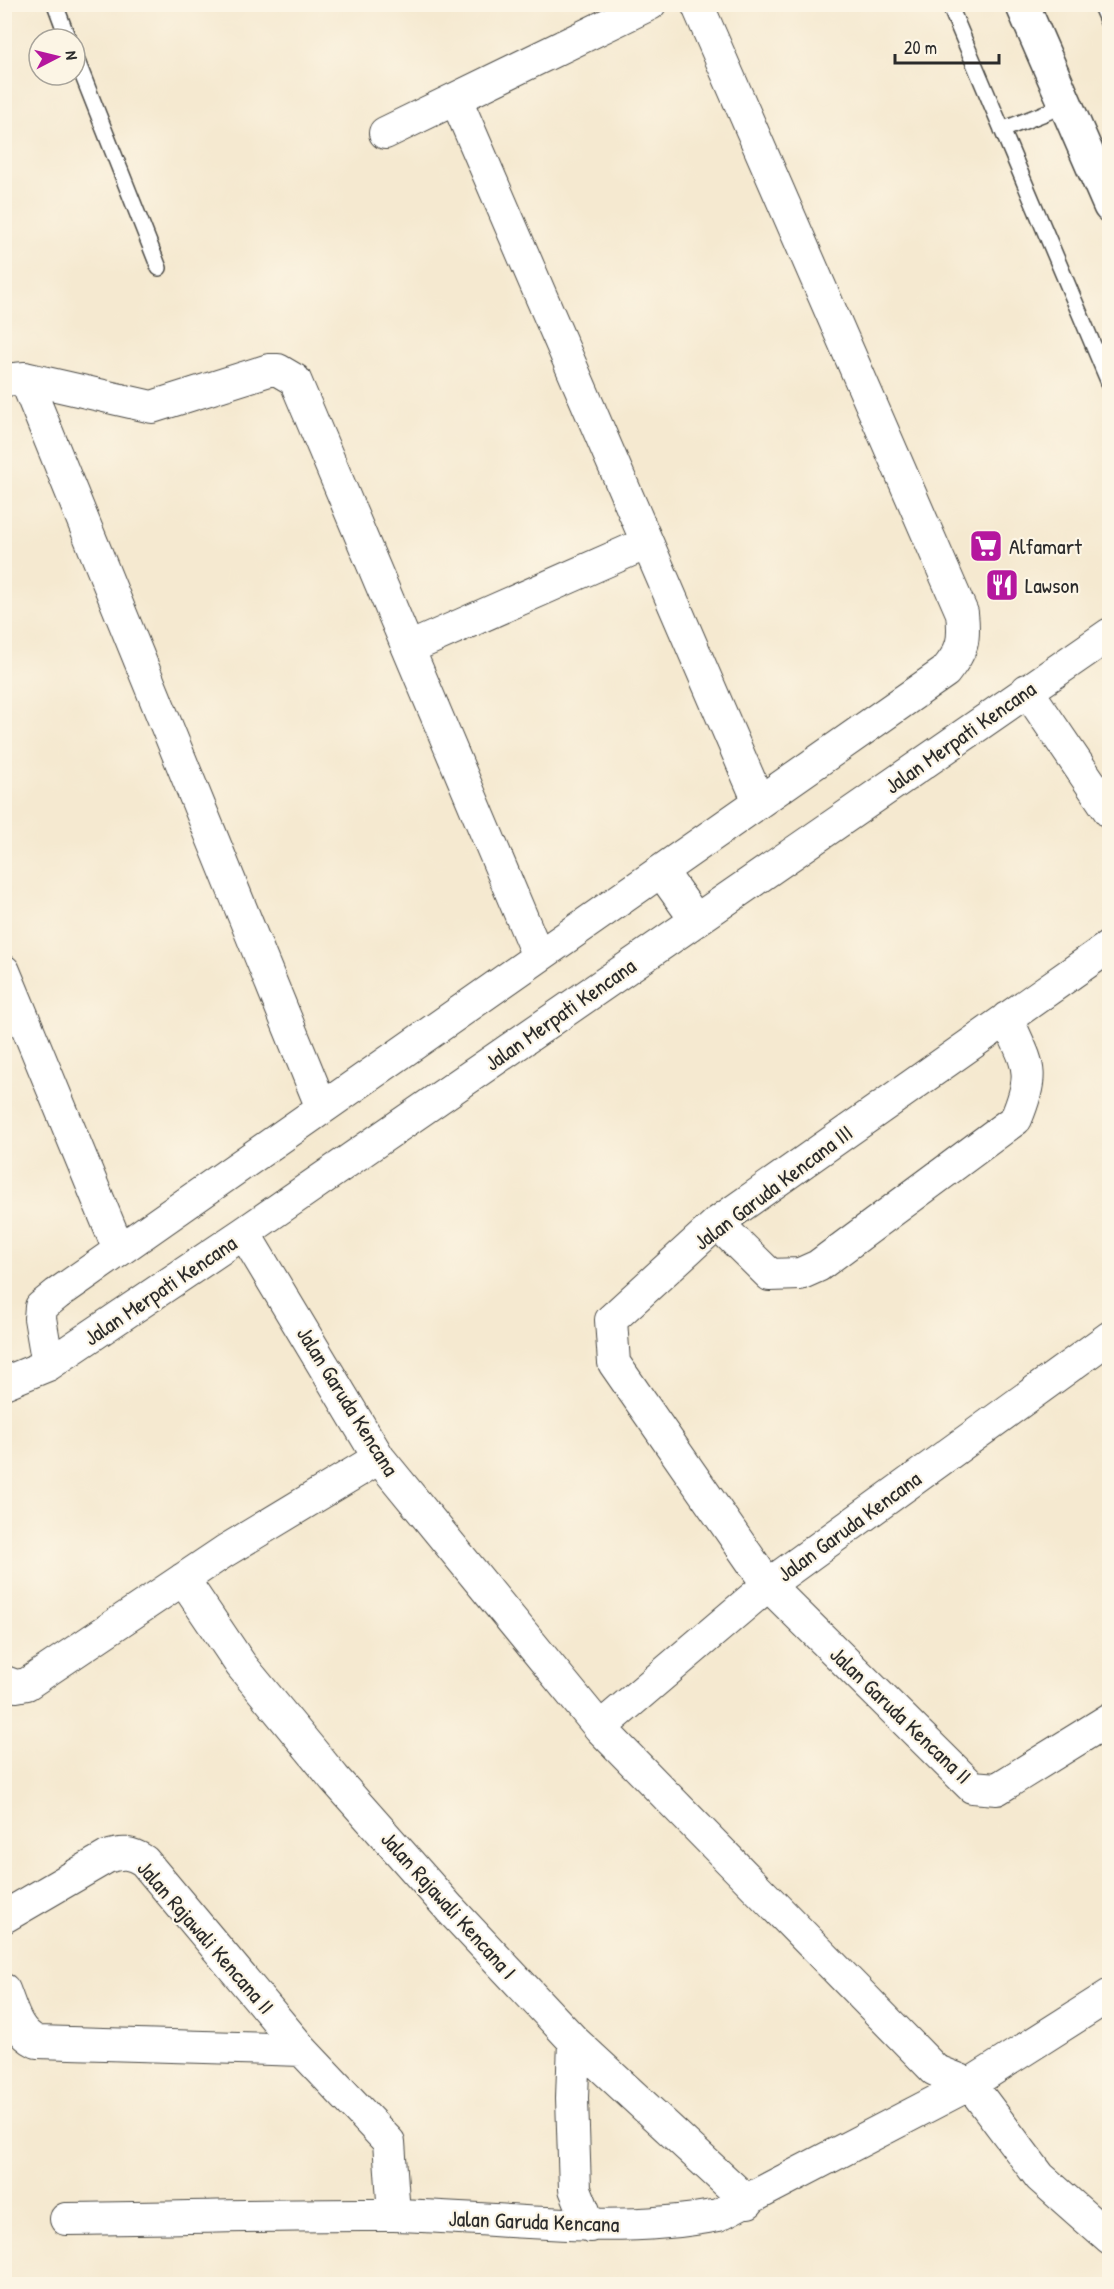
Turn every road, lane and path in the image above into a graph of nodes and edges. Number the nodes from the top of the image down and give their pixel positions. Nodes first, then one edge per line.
1 (55, 4) edge
2 (650, 4) edge
3 (697, 4) edge
4 (949, 4) edge
5 (1022, 4) edge
6 (1100, 4) edge
7 (64, 27) edge
8 (1110, 27) edge
9 (87, 86) edge
10 (456, 99) junction
11 (1065, 105) junction
12 (1002, 129) junction
13 (385, 133) dead end
14 (1110, 206) edge
15 (159, 268) dead end
16 (15, 379) edge
17 (1110, 385) edge
18 (648, 543) junction
19 (1110, 634) edge
20 (409, 648) junction
21 (1027, 690) junction
22 (759, 802) junction
23 (1110, 812) edge
24 (661, 871) junction
25 (696, 920) junction
26 (1110, 946) edge
27 (538, 956) junction
28 (4, 971) edge
29 (1007, 1018) junction
30 (322, 1108) junction
31 (717, 1223) junction
32 (244, 1233) junction
33 (119, 1250) junction
34 (1110, 1337) edge
35 (48, 1365) junction
36 (4, 1383) edge
37 (380, 1458) junction
38 (183, 1579) junction
39 (768, 1585) junction
40 (5, 1682) edge
41 (1110, 1719) edge
42 (600, 1728) junction
43 (4, 1917) edge
44 (4, 1990) edge
45 (1110, 1995) edge
46 (574, 2041) junction
47 (302, 2050) junction
48 (970, 2084) junction
49 (748, 2202) junction
50 (394, 2215) junction
51 (66, 2219) dead end
52 (590, 2226) junction
53 (1110, 2239) edge

1 - 7 lane
2 - 10 street
3 - 22 street
4 - 12 lane
5 - 11 street
6 - 8 lane
9 - 15 lane
10 - 13 street
10 - 18 street
11 - 12 lane
11 - 14 street
12 - 17 lane
16 - 20 street
16 - 30 street
18 - 20 street
18 - 22 street
19 - 21 street, Jalan Merpati Kencana
20 - 27 street
21 - 23 street
21 - 25 street, Jalan Merpati Kencana
22 - 24 street
24 - 25 street
24 - 27 street
25 - 32 street, Jalan Merpati Kencana
26 - 29 street, Jalan Garuda Kencana III
27 - 30 street
28 - 33 street
29 - 31 street, Jalan Garuda Kencana III
29 - 31 street
30 - 33 street
31 - 39 street, Jalan Garuda Kencana III
32 - 35 street, Jalan Merpati Kencana
32 - 37 street, Jalan Garuda Kencana
33 - 35 street
34 - 39 street, Jalan Garuda Kencana
35 - 36 street, Jalan Merpati Kencana
37 - 38 street
37 - 42 street, Jalan Garuda Kencana
38 - 40 street
38 - 46 street, Jalan Rajawali Kencana I
39 - 41 street, Jalan Garuda Kencana II
39 - 42 street, Jalan Garuda Kencana
42 - 48 street, Jalan Garuda Kencana
43 - 47 street, Jalan Rajawali Kencana II
44 - 47 street, Jalan Rajawali Kencana II
45 - 48 street, Jalan Garuda Kencana
46 - 49 street, Jalan Rajawali Kencana I
46 - 52 street
47 - 50 street, Jalan Rajawali Kencana II
48 - 49 street, Jalan Garuda Kencana
48 - 53 street
49 - 52 street, Jalan Garuda Kencana
50 - 51 street, Jalan Garuda Kencana
50 - 52 street, Jalan Garuda Kencana

